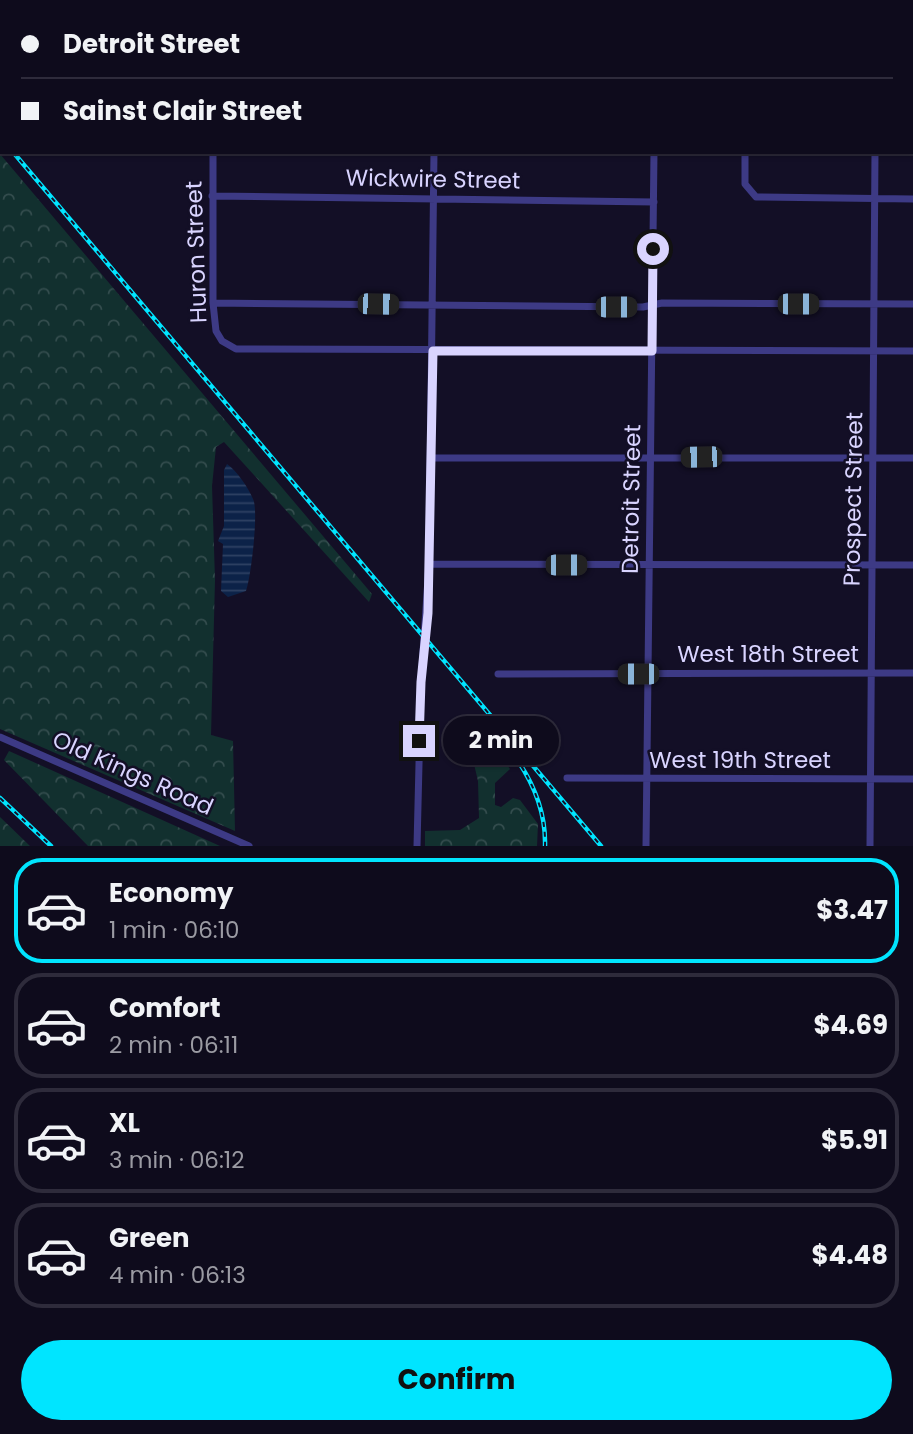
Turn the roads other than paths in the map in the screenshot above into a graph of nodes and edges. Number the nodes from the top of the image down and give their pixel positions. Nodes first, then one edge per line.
1 (213, 154) edge
2 (434, 154) edge
3 (654, 154) edge
4 (745, 154) edge
5 (875, 154) edge
6 (212, 195) junction
7 (434, 198) junction
8 (875, 199) junction
9 (913, 199) edge
10 (654, 202) junction
11 (213, 303) junction
12 (653, 304) junction
13 (875, 304) junction
14 (913, 304) edge
15 (433, 305) junction
16 (433, 351) junction
17 (652, 351) junction
18 (874, 351) junction
19 (913, 351) edge
20 (431, 458) junction
21 (651, 458) junction
22 (872, 458) junction
23 (913, 458) edge
24 (429, 564) junction
25 (872, 565) junction
26 (913, 565) edge
27 (648, 566) junction
28 (871, 673) junction
29 (913, 673) edge
30 (498, 674) dead end
31 (648, 674) junction
32 (0, 737) edge
33 (567, 778) dead end
34 (646, 779) junction
35 (870, 779) junction
36 (913, 779) edge
37 (249, 846) edge
38 (417, 846) edge
39 (646, 846) edge
40 (870, 846) edge

1 - 6 street, Huron Street
2 - 7 street
3 - 10 street, Detroit Street
4 - 8 street
5 - 8 street, Prospect Street
6 - 7 street, Wickwire Street
6 - 11 street, Huron Street
7 - 10 street, Wickwire Street
7 - 15 street
8 - 9 street
8 - 13 street, Prospect Street
10 - 12 street, Detroit Street
11 - 15 street
11 - 16 street, Huron Street
12 - 13 street
12 - 15 street
12 - 17 street, Detroit Street
13 - 14 street
13 - 18 street, Prospect Street
15 - 16 street
16 - 17 street
16 - 20 street
17 - 18 street
17 - 21 street, Detroit Street
18 - 19 street
18 - 22 street, Prospect Street
20 - 21 street
20 - 24 street
21 - 22 street
21 - 27 street, Detroit Street
22 - 23 street
22 - 25 street, Prospect Street
24 - 27 street
24 - 38 street
25 - 26 street
25 - 27 street
25 - 28 street, Prospect Street
27 - 31 street, Detroit Street
28 - 29 street, West 18th Street
28 - 31 street, West 18th Street
28 - 35 street, Prospect Street
30 - 31 street, West 18th Street
31 - 34 street, Detroit Street
32 - 37 street, Old Kings Road
33 - 34 street, West 19th Street
34 - 35 street, West 19th Street
34 - 39 street, Detroit Street
35 - 36 street, West 19th Street
35 - 40 street, Prospect Street

